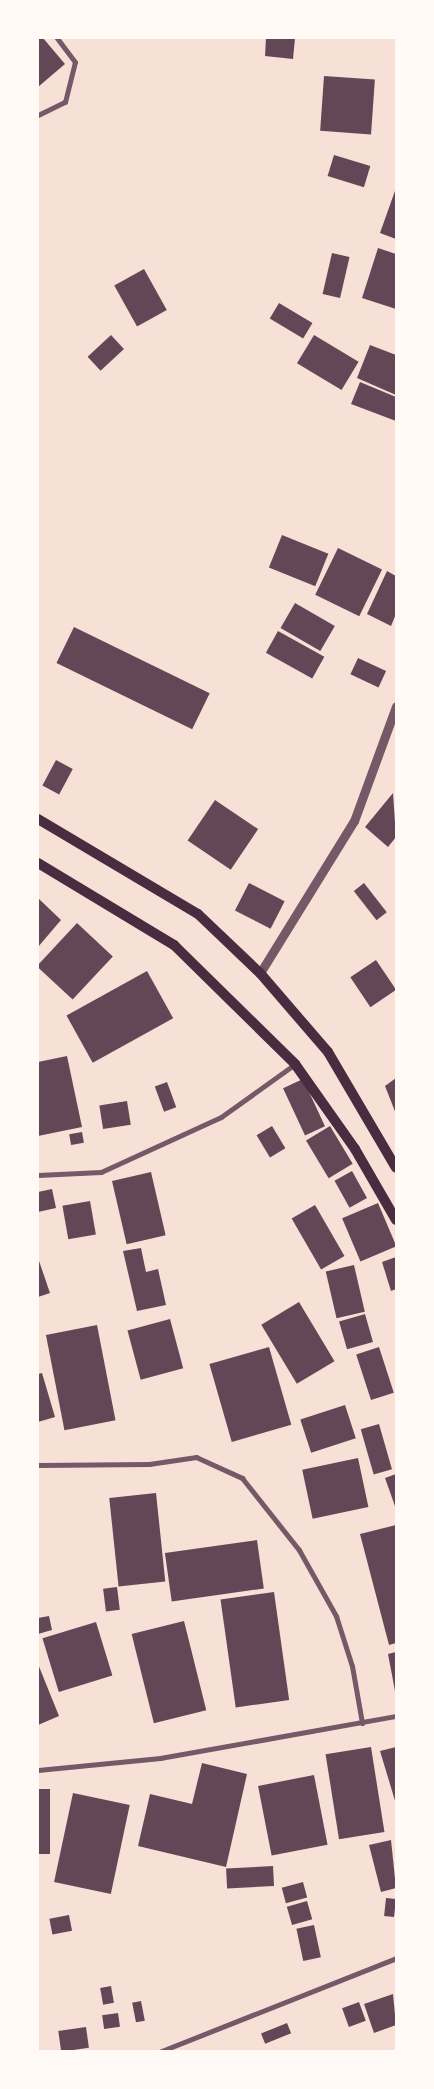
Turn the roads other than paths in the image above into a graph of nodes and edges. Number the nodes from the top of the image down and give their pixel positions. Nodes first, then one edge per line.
1 (57, 38) edge
2 (38, 115) edge
3 (396, 706) edge
4 (38, 818) edge
5 (38, 864) edge
6 (260, 972) junction
7 (295, 1064) junction
8 (396, 1168) edge
9 (38, 1175) edge
10 (396, 1220) edge
11 (38, 1465) edge
12 (396, 1716) edge
13 (362, 1723) junction
14 (38, 1770) edge
15 (396, 1958) edge
16 (159, 2052) edge

1 - 2 street
3 - 6 street
4 - 6 main road
5 - 7 main road
6 - 8 main road
7 - 9 street
7 - 10 main road
11 - 13 street
12 - 13 street
13 - 14 street
15 - 16 street

